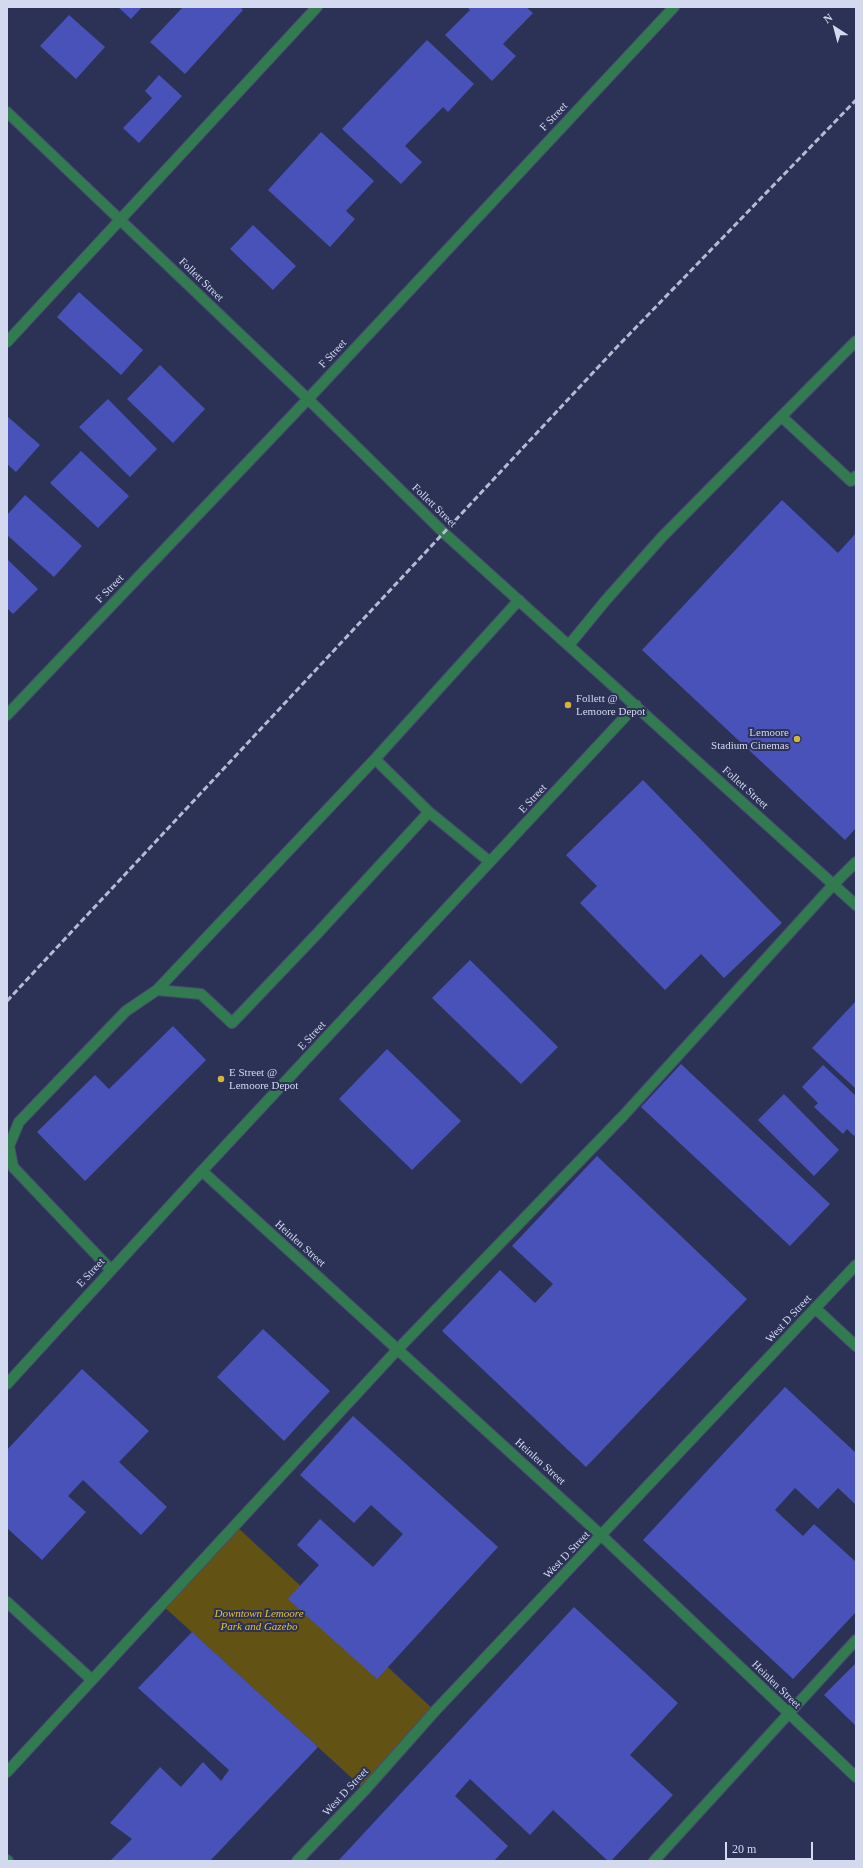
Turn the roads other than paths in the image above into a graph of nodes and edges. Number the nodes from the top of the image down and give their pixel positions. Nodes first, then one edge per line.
1 (317, 7) edge
2 (674, 7) edge
3 (7, 112) edge
4 (120, 219) junction
5 (856, 341) edge
6 (7, 342) edge
7 (308, 399) junction
8 (782, 417) junction
9 (853, 478) edge
10 (519, 600) junction
11 (569, 645) junction
12 (636, 705) junction
13 (7, 715) edge
14 (375, 759) junction
15 (429, 812) junction
16 (490, 862) junction
17 (856, 862) edge
18 (833, 884) junction
19 (856, 905) edge
20 (157, 990) junction
21 (202, 1171) junction
22 (856, 1265) edge
23 (111, 1270) junction
24 (815, 1308) junction
25 (856, 1346) edge
26 (398, 1349) junction
27 (7, 1384) edge
28 (602, 1536) junction
29 (7, 1602) edge
30 (856, 1640) edge
31 (92, 1680) junction
32 (788, 1713) junction
33 (7, 1772) edge
34 (856, 1777) edge
35 (297, 1861) edge
36 (654, 1861) edge

1 - 4 street
2 - 7 street, F Street
3 - 4 street, Follett Street
4 - 6 street
4 - 7 street, Follett Street
5 - 8 street
7 - 10 street, Follett Street
7 - 13 street, F Street
8 - 9 street
8 - 11 street
10 - 11 street, Follett Street
10 - 14 street
11 - 12 street, Follett Street
12 - 16 street, E Street
12 - 18 street, Follett Street
14 - 15 street
14 - 20 street
15 - 16 street
15 - 20 street
16 - 21 street, E Street
17 - 18 street
18 - 19 street, Follett Street
18 - 26 street
20 - 23 street
21 - 23 street, E Street
21 - 26 street, Heinlen Street
22 - 24 street, West D Street
23 - 27 street, E Street
24 - 25 street
24 - 28 street, West D Street
26 - 28 street, Heinlen Street
26 - 31 street
28 - 32 street, Heinlen Street
28 - 35 street, West D Street
29 - 31 street
30 - 32 street
31 - 33 street
32 - 34 street, Heinlen Street
32 - 36 street

